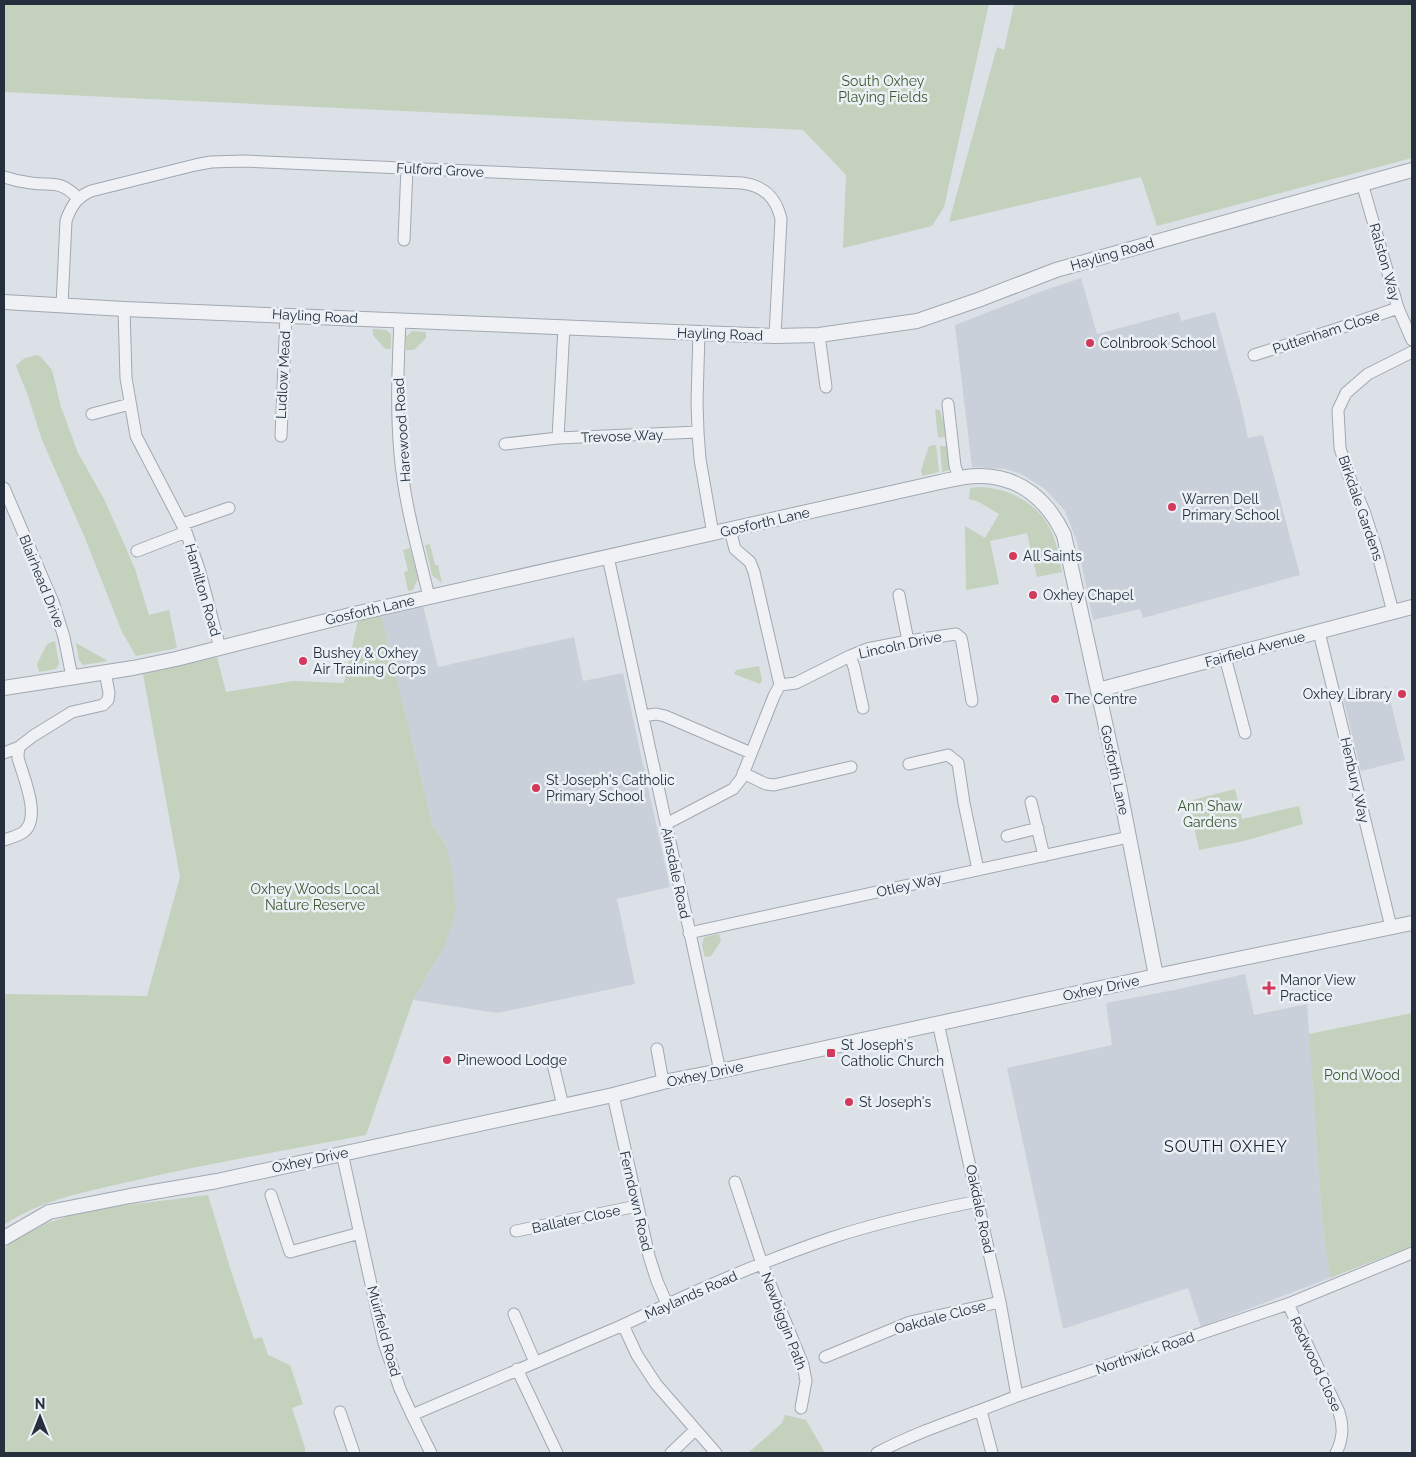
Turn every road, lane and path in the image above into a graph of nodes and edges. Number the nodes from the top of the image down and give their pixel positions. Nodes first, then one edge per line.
1 (407, 168) junction
2 (1412, 170) edge
3 (4, 177) edge
4 (1362, 183) junction
5 (78, 198) junction
6 (404, 240) dead end
7 (4, 302) edge
8 (62, 305) junction
9 (1398, 308) junction
10 (124, 309) junction
11 (286, 315) junction
12 (400, 320) junction
13 (564, 327) junction
14 (699, 333) junction
15 (819, 335) junction
16 (775, 336) junction
17 (1412, 340) edge
18 (1412, 352) edge
19 (1254, 355) dead end
20 (826, 387) dead end
21 (130, 404) junction
22 (948, 404) dead end
23 (92, 414) dead end
24 (698, 432) junction
25 (281, 436) dead end
26 (558, 438) junction
27 (505, 444) dead end
28 (959, 478) junction
29 (4, 488) edge
30 (229, 508) dead end
31 (184, 528) junction
32 (730, 530) junction
33 (713, 534) junction
34 (137, 551) dead end
35 (608, 557) junction
36 (899, 595) dead end
37 (429, 597) junction
38 (1412, 607) edge
39 (1393, 612) junction
40 (1319, 632) junction
41 (908, 641) junction
42 (220, 648) junction
43 (850, 656) junction
44 (1224, 657) junction
45 (105, 672) junction
46 (72, 677) junction
47 (780, 685) junction
48 (4, 688) edge
49 (1098, 690) junction
50 (972, 701) dead end
51 (863, 708) dead end
52 (642, 716) junction
53 (1245, 733) dead end
54 (19, 747) junction
55 (4, 753) edge
56 (751, 754) junction
57 (909, 764) dead end
58 (851, 768) dead end
59 (743, 773) junction
60 (1031, 802) dead end
61 (666, 824) junction
62 (1038, 828) junction
63 (1007, 836) dead end
64 (1129, 837) junction
65 (4, 840) edge
66 (1044, 856) junction
67 (978, 870) junction
68 (1412, 922) edge
69 (1390, 927) junction
70 (689, 933) junction
71 (1156, 976) junction
72 (938, 1023) junction
73 (657, 1049) dead end
74 (553, 1064) dead end
75 (720, 1071) junction
76 (663, 1082) junction
77 (613, 1095) junction
78 (563, 1106) junction
79 (342, 1153) junction
80 (735, 1182) dead end
81 (271, 1196) dead end
82 (978, 1200) junction
83 (637, 1206) junction
84 (516, 1231) dead end
85 (360, 1233) junction
86 (4, 1238) edge
87 (1412, 1253) edge
88 (762, 1264) junction
89 (1000, 1302) junction
90 (667, 1304) junction
91 (1288, 1304) junction
92 (514, 1314) dead end
93 (623, 1325) junction
94 (825, 1357) dead end
95 (535, 1362) junction
96 (517, 1369) junction
97 (1017, 1396) junction
98 (801, 1408) dead end
99 (981, 1411) junction
100 (340, 1412) dead end
101 (412, 1415) junction
102 (695, 1430) junction
103 (354, 1453) edge
104 (431, 1453) edge
105 (557, 1453) edge
106 (671, 1453) edge
107 (716, 1453) edge
108 (877, 1453) edge
109 (992, 1453) edge
110 (1336, 1453) edge

1 - 5 street, Fulford Grove
1 - 6 street
1 - 16 street, Fulford Grove
2 - 4 street, Hayling Road
3 - 5 street
4 - 9 street, Ralston Way
4 - 15 street, Hayling Road
5 - 8 street
7 - 8 street, Hayling Road
8 - 10 street, Hayling Road
9 - 17 street, Ralston Way
9 - 19 street, Puttenham Close
10 - 11 street, Hayling Road
10 - 21 street, Hamilton Road
11 - 12 street, Hayling Road
11 - 25 street, Ludlow Mead
12 - 13 street, Hayling Road
12 - 37 street, Harewood Road
13 - 14 street, Hayling Road
13 - 26 street
14 - 16 street, Hayling Road
14 - 24 street
15 - 16 street, Hayling Road
15 - 20 street
18 - 39 street, Birkdale Gardens
21 - 23 street
21 - 31 street, Hamilton Road
22 - 28 street
24 - 26 street, Trevose Way
24 - 33 street
26 - 27 street, Trevose Way
28 - 32 street, Gosforth Lane
28 - 49 street, Gosforth Lane
29 - 46 street, Blairhead Drive
30 - 31 street, Hamilton Road
31 - 34 street, Hamilton Road
31 - 42 street, Hamilton Road
32 - 33 street, Gosforth Lane
32 - 47 street
33 - 35 street, Gosforth Lane
35 - 37 street, Gosforth Lane
35 - 52 street, Ainsdale Road
36 - 41 street
37 - 42 street, Gosforth Lane
38 - 39 street, Fairfield Avenue
39 - 40 street, Fairfield Avenue
40 - 44 street, Fairfield Avenue
40 - 69 street, Henbury Way
41 - 43 street, Lincoln Drive
41 - 50 street, Lincoln Drive
42 - 45 street, Gosforth Lane
43 - 47 street, Lincoln Drive
43 - 51 street
44 - 49 street, Fairfield Avenue
44 - 53 street
45 - 46 street, Gosforth Lane
45 - 54 street
46 - 48 street, Gosforth Lane
47 - 56 street
49 - 64 street, Gosforth Lane
52 - 56 street
52 - 61 street, Ainsdale Road
54 - 55 street
54 - 65 street
56 - 59 street
57 - 67 street
58 - 59 street
59 - 61 street
60 - 62 street
61 - 70 street, Ainsdale Road
62 - 63 street
62 - 66 street
64 - 66 street, Otley Way
64 - 71 street, Gosforth Lane
66 - 67 street, Otley Way
67 - 70 street, Otley Way
68 - 69 street, Oxhey Drive
69 - 71 street, Oxhey Drive
70 - 75 street, Ainsdale Road
71 - 72 street, Oxhey Drive
72 - 75 street, Oxhey Drive
72 - 82 street, Oakdale Road
73 - 76 street
74 - 78 street
75 - 76 street, Oxhey Drive
76 - 77 street, Oxhey Drive
77 - 78 street, Oxhey Drive
77 - 83 street, Ferndown Road
78 - 79 street, Oxhey Drive
79 - 85 street, Muirfield Road
79 - 86 street, Oxhey Drive
80 - 88 street, Newbiggin Path
81 - 85 street
82 - 88 street, Maylands Road
82 - 89 street, Oakdale Road
83 - 84 street, Ballater Close
83 - 90 street, Ferndown Road
85 - 101 street, Muirfield Road
87 - 91 street, Northwick Road
88 - 90 street, Maylands Road
88 - 98 street, Newbiggin Path
89 - 94 street, Oakdale Close
89 - 97 street, Oakdale Road
90 - 93 street, Maylands Road
91 - 97 street, Northwick Road
91 - 110 street, Redwood Close
92 - 95 street
93 - 95 street, Maylands Road
93 - 102 street
95 - 96 street, Maylands Road
96 - 101 street, Maylands Road
96 - 105 street
97 - 99 street, Northwick Road
99 - 108 street, Northwick Road
99 - 109 street
100 - 103 street
101 - 104 street, Muirfield Road
102 - 106 street
102 - 107 street

